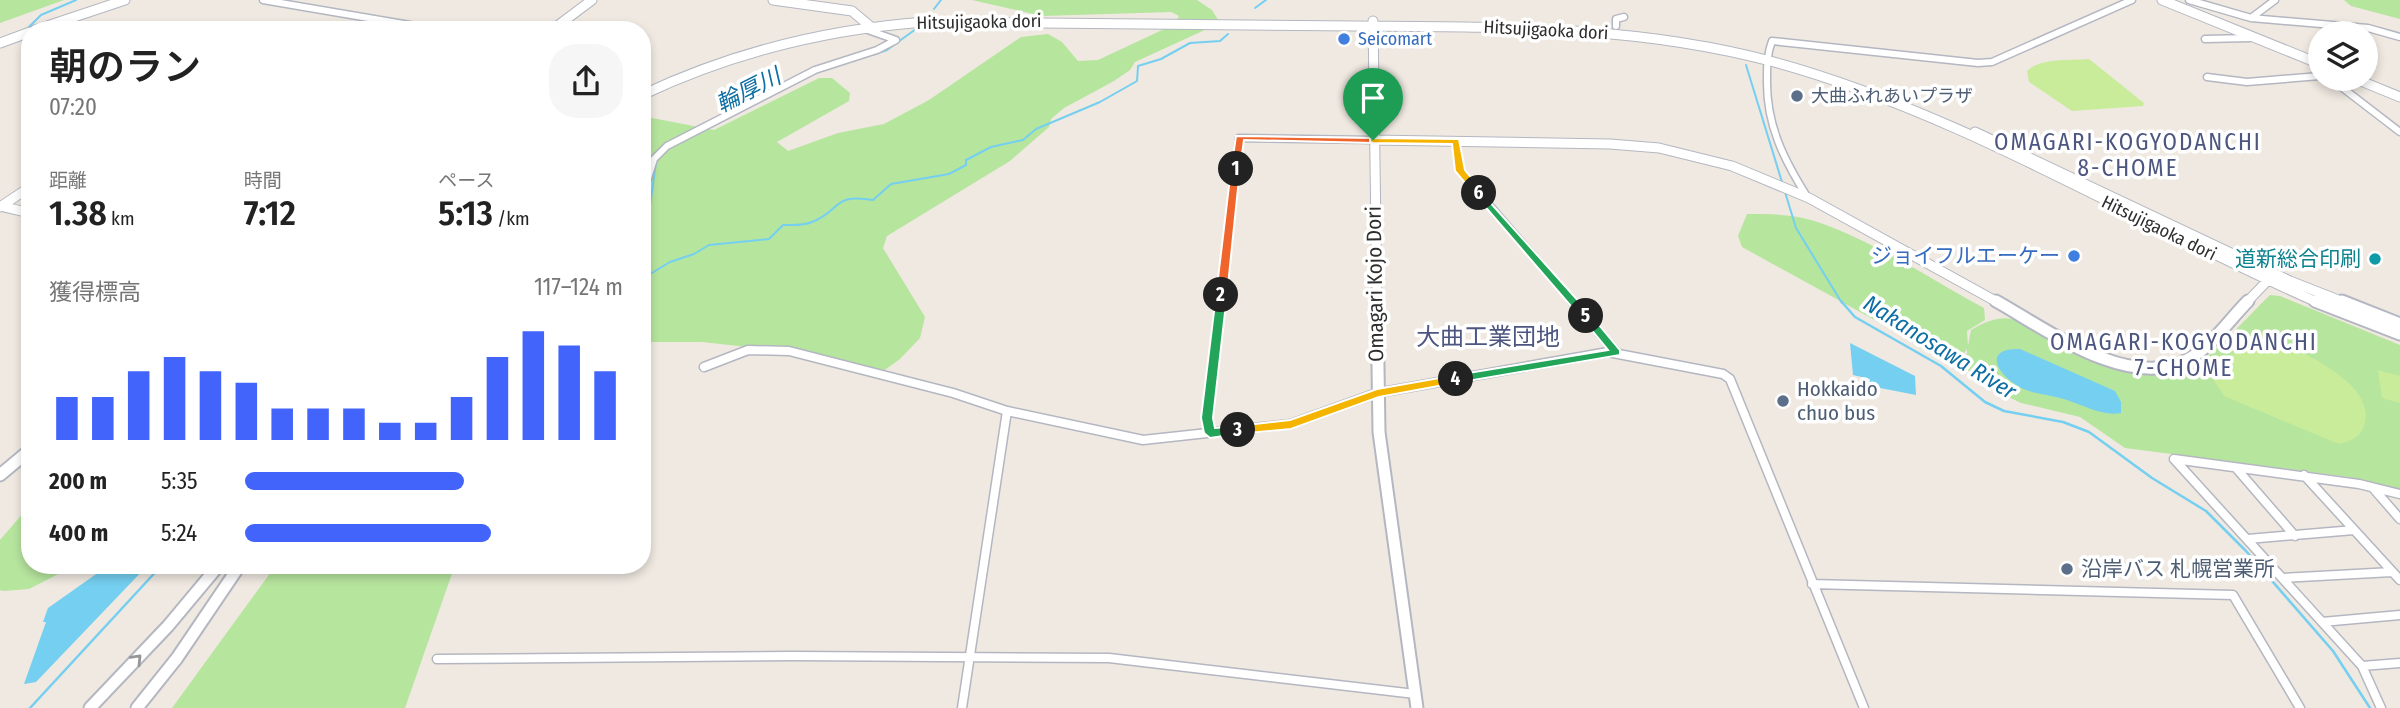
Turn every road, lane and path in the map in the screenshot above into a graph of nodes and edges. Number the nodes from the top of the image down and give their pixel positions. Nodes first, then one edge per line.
1 (125, 0) edge
2 (263, 0) edge
3 (592, 0) edge
4 (773, 0) edge
5 (2132, 0) edge
6 (2162, 0) edge
7 (2189, 0) edge
8 (2275, 0) edge
9 (791, 1) edge
10 (1624, 17) dead end
11 (2251, 18) junction
12 (62, 21) edge
13 (386, 21) edge
14 (564, 21) edge
15 (1373, 23) junction
16 (867, 25) junction
17 (1616, 26) junction
18 (21, 35) edge
19 (2254, 37) junction
20 (2400, 37) edge
21 (2206, 39) dead end
22 (0, 43) edge
23 (1768, 57) junction
24 (2308, 59) edge
25 (2308, 76) edge
26 (2207, 77) dead end
27 (651, 85) edge
28 (2378, 88) edge
29 (651, 91) edge
30 (2347, 91) edge
31 (2400, 97) edge
32 (2400, 132) edge
33 (1373, 140) junction
34 (1456, 141) junction
35 (651, 168) edge
36 (21, 193) edge
37 (1809, 198) junction
38 (0, 206) edge
39 (21, 211) edge
40 (2272, 277) junction
41 (2400, 324) edge
42 (2400, 334) edge
43 (1616, 352) junction
44 (704, 366) dead end
45 (1377, 393) junction
46 (1007, 411) junction
47 (1210, 433) junction
48 (21, 458) edge
49 (2235, 467) junction
50 (0, 475) edge
51 (2304, 475) junction
52 (2373, 488) junction
53 (2400, 494) edge
54 (2400, 519) edge
55 (2354, 530) junction
56 (2295, 536) junction
57 (2248, 539) junction
58 (2392, 572) junction
59 (211, 574) edge
60 (234, 574) edge
61 (2283, 578) junction
62 (2400, 580) edge
63 (1812, 584) junction
64 (2400, 615) edge
65 (2322, 621) junction
66 (970, 657) junction
67 (437, 659) dead end
68 (2400, 663) edge
69 (2362, 666) junction
70 (1415, 694) junction
71 (90, 708) edge
72 (137, 708) edge
73 (962, 708) edge
74 (1417, 708) edge
75 (1864, 708) edge
76 (2300, 708) edge
77 (2382, 708) edge

1 - 12 main road
2 - 13 street
3 - 14 main road
4 - 9 main road
5 - 23 street
6 - 19 main road
7 - 11 street
8 - 11 street
9 - 16 main road
10 - 17 street
11 - 20 street
15 - 16 main road, Hitsujigaoka dori
15 - 17 main road, Hitsujigaoka dori
15 - 23 main road, Hitsujigaoka dori
15 - 33 main road, Omagari Kojo Dori
16 - 27 main road, Hitsujigaoka dori
16 - 29 main road, Hitsujigaoka dori
16 - 35 street
17 - 23 main road, Hitsujigaoka dori
18 - 22 main road
19 - 21 street
19 - 24 main road
23 - 37 street
23 - 40 main road, Hitsujigaoka dori
25 - 26 street
28 - 31 main road
30 - 32 street
33 - 34 main road
33 - 45 main road, Omagari Kojo Dori
33 - 47 street
34 - 37 main road
34 - 43 street
36 - 38 main road
37 - 40 main road
38 - 39 main road
40 - 41 main road, Hitsujigaoka dori
40 - 42 main road, Hitsujigaoka dori
43 - 45 street
43 - 63 street
44 - 46 street
45 - 47 street
45 - 70 main road, Omagari Kojo Dori
46 - 47 street
46 - 66 street
48 - 50 main road
49 - 51 street
49 - 56 street
49 - 57 street
51 - 52 street
51 - 55 street
52 - 53 street
52 - 54 street
55 - 56 street
55 - 58 street
56 - 57 street
57 - 61 street
58 - 61 street
58 - 62 street
71 -> 59 main road
60 - 72 main road
61 - 65 street
63 - 75 street
63 - 76 street
64 - 65 street
65 - 69 street
66 - 67 street
66 - 70 street
66 - 73 street
68 - 69 street
69 - 77 street
70 - 74 main road, Omagari Kojo Dori

